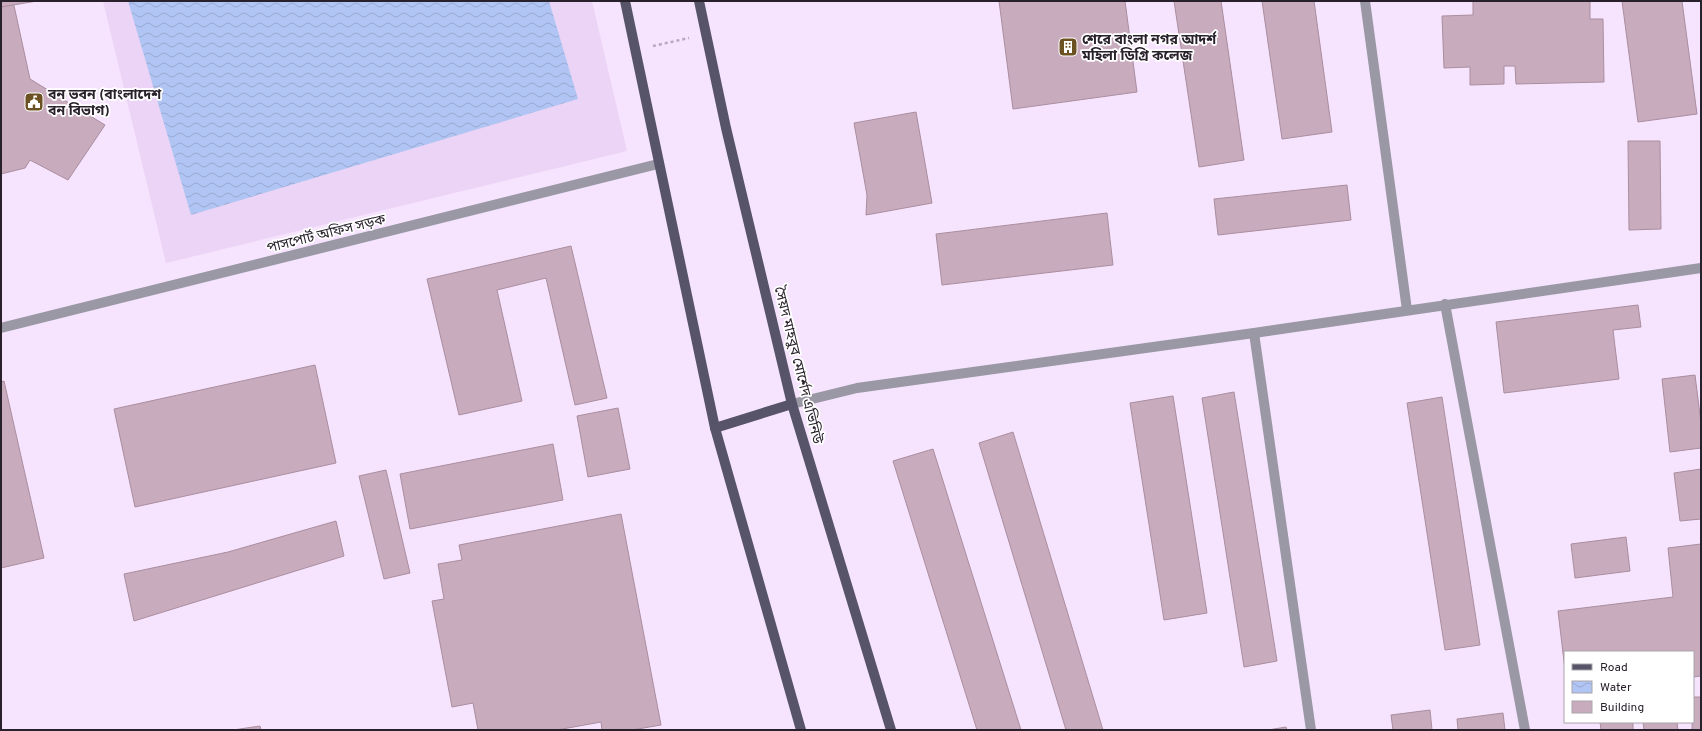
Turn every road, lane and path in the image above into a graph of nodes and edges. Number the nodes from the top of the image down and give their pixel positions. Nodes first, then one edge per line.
1 (625, 1) edge
2 (699, 1) edge
3 (1366, 1) edge
4 (706, 35) junction
5 (635, 49) junction
6 (658, 164) junction
7 (1701, 268) edge
8 (1445, 304) junction
9 (1407, 310) junction
10 (1, 328) edge
11 (1254, 333) junction
12 (792, 404) junction
13 (715, 428) junction
14 (801, 730) edge
15 (892, 730) edge
16 (1311, 730) edge
17 (1525, 730) edge

1 - 5 main road
2 - 4 main road, সৈয়দ মাহবুব মোর্শেদ এভিনিউ
3 - 9 street
4 - 5 path
4 - 12 main road, সৈয়দ মাহবুব মোর্শেদ এভিনিউ
5 - 6 main road
6 - 10 street, পাসপোর্ট অফিস সড়ক
6 - 13 main road
7 - 8 street
8 - 9 street
8 - 17 street
9 - 11 street
11 - 12 street
11 - 16 street
12 - 13 main road
12 - 15 main road, সৈয়দ মাহবুব মোর্শেদ এভিনিউ
13 - 14 main road

